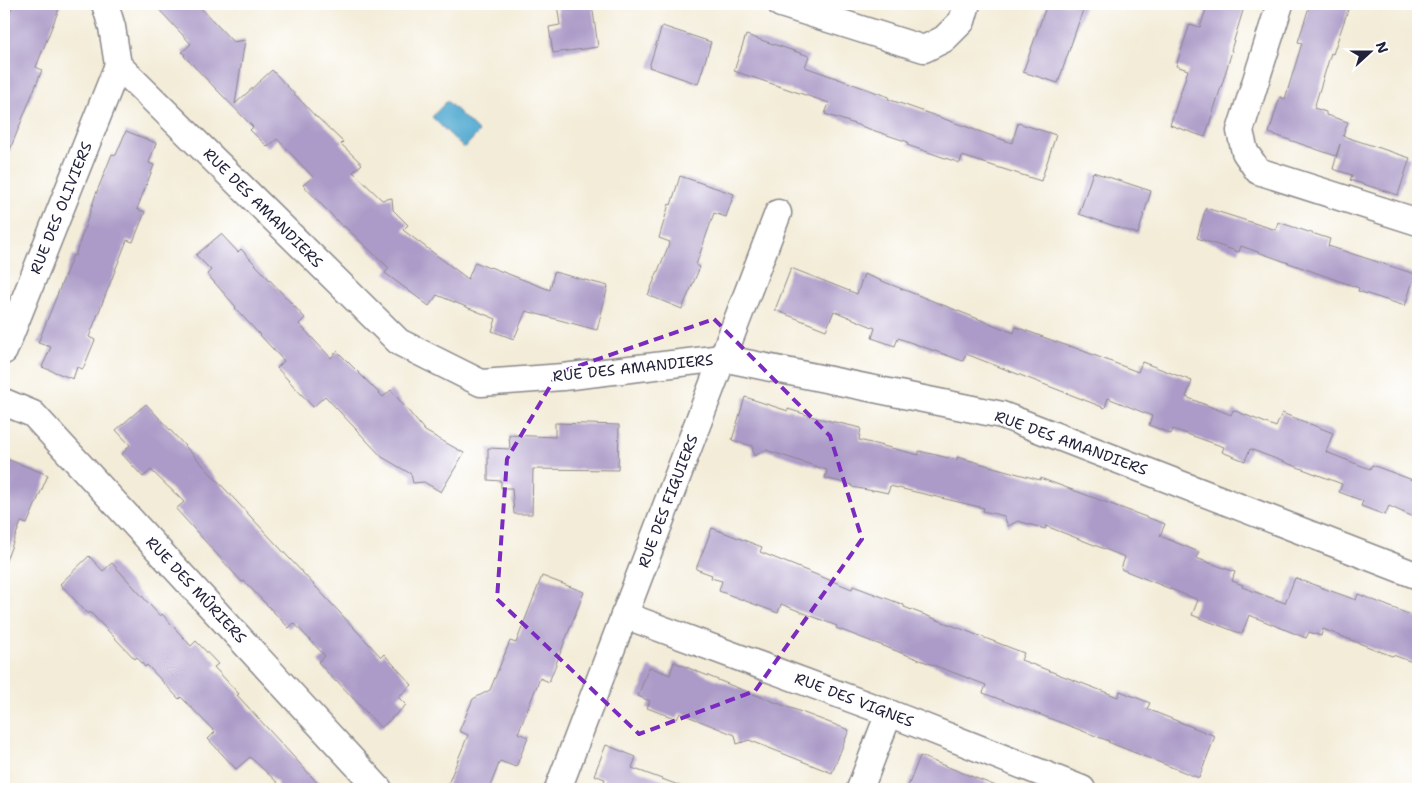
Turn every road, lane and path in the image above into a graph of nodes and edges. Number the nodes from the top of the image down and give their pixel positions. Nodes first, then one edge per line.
1 (105, 4) edge
2 (780, 4) edge
3 (968, 4) edge
4 (1280, 4) edge
5 (118, 65) junction
6 (778, 213) dead end
7 (1418, 222) edge
8 (4, 351) edge
9 (722, 358) junction
10 (4, 402) edge
11 (1418, 576) edge
12 (624, 614) junction
13 (889, 713) junction
14 (379, 789) edge
15 (558, 789) edge
16 (860, 789) edge
17 (1082, 789) edge

1 - 5 street
2 - 3 street
4 - 7 street
5 - 8 street, RUE DES OLIVIERS
5 - 9 street, RUE DES AMANDIERS
6 - 9 street, RUE DES FIGUIERS
9 - 11 street, RUE DES AMANDIERS
9 - 12 street, RUE DES FIGUIERS
10 - 14 street, RUE DES MÛRIERS
12 - 13 street, RUE DES VIGNES
12 - 15 street, RUE DES FIGUIERS
13 - 16 street
13 - 17 street, RUE DES VIGNES

